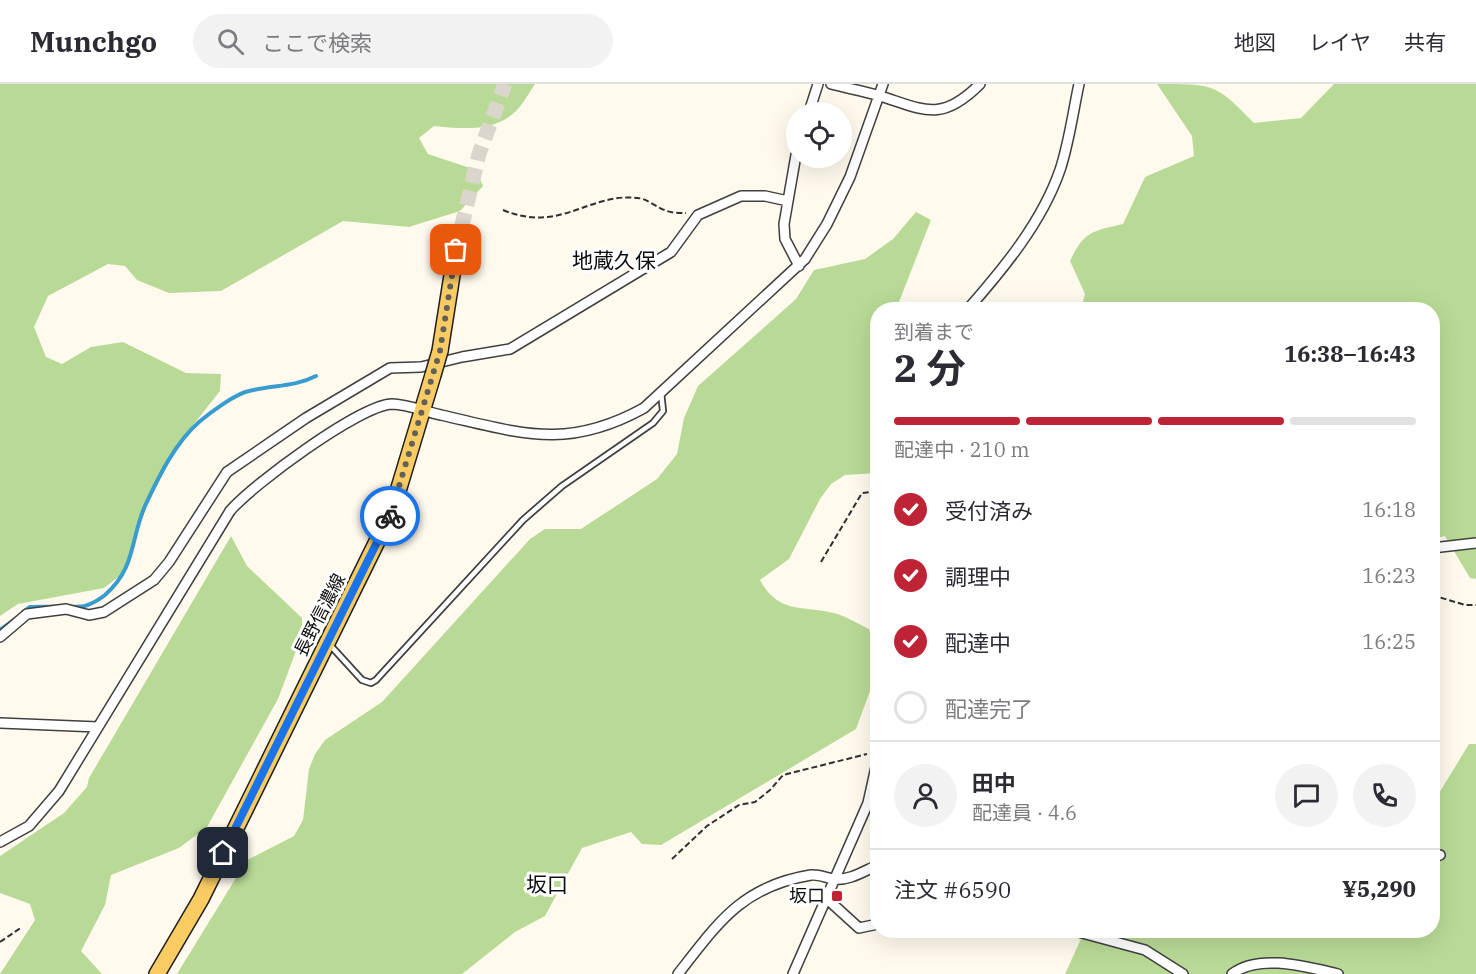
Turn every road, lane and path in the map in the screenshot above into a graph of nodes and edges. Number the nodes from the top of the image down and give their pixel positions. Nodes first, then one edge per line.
1 (818, 84) edge
2 (831, 84) edge
3 (883, 84) edge
4 (980, 84) edge
5 (1079, 84) edge
6 (879, 96) junction
7 (812, 102) edge
8 (794, 168) edge
9 (788, 201) junction
10 (503, 210) dead end
11 (698, 215) junction
12 (456, 250) tunnel mouth
13 (798, 266) junction
14 (975, 302) edge
15 (661, 392) junction
16 (422, 411) junction
17 (870, 492) edge
18 (1476, 543) edge
19 (1440, 547) edge
20 (821, 562) dead end
21 (1440, 598) edge
22 (1476, 605) edge
23 (0, 637) edge
24 (328, 643) junction
25 (0, 723) edge
26 (98, 727) junction
27 (867, 754) dead end
28 (870, 794) edge
29 (0, 842) edge
30 (672, 859) dead end
31 (870, 869) edge
32 (836, 880) junction
33 (826, 898) junction
34 (870, 926) edge
35 (22, 927) dead end
36 (1101, 938) edge
37 (0, 942) edge
38 (157, 974) edge
39 (678, 974) edge
40 (793, 974) edge
41 (1184, 974) edge
42 (1232, 974) edge
43 (1338, 974) edge

1 - 7 street
2 - 6 street
3 - 6 street
4 - 6 street
5 - 14 street
6 - 13 street
8 - 9 street
9 - 11 street
9 - 13 street
10 - 11 path
11 - 23 street
12 - 16 main road, 長野信濃線, bridge
13 - 15 street
15 - 16 street
15 - 24 lane
16 - 24 main road, 長野信濃線
16 - 26 street
17 - 20 path
18 - 19 street
21 - 22 path
24 - 38 main road, 長野信濃線
25 - 26 street
26 - 29 street
27 - 30 path
28 - 32 street
31 - 32 street
32 - 33 street
32 - 39 street
33 - 34 street
33 - 40 street
35 - 37 path
36 - 41 street
42 - 43 street

